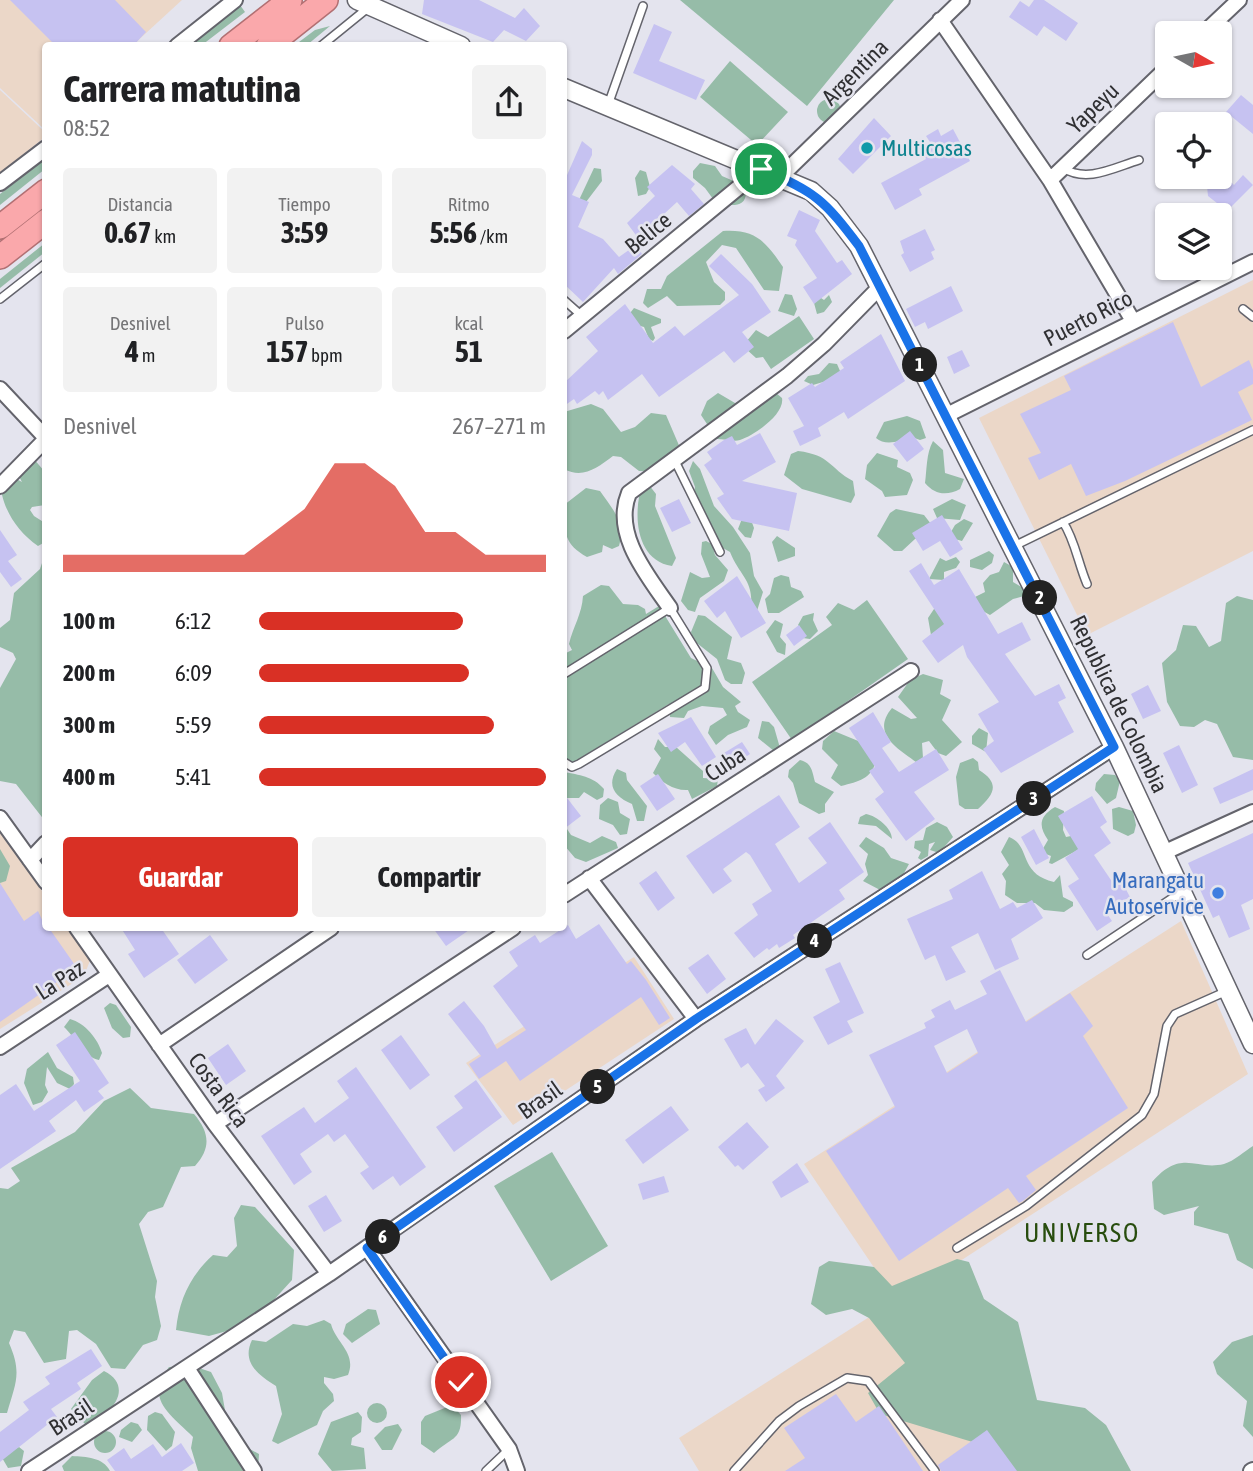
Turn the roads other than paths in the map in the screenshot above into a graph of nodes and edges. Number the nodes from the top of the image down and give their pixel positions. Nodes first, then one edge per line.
1 (289, 0) edge
2 (326, 0) edge
3 (961, 0) edge
4 (1239, 0) edge
5 (230, 1) edge
6 (369, 2) edge
7 (643, 6) dead end
8 (940, 20) junction
9 (1217, 21) edge
10 (434, 41) edge
11 (182, 42) edge
12 (236, 42) edge
13 (273, 42) edge
14 (325, 42) edge
15 (1155, 80) edge
16 (567, 89) edge
17 (607, 106) junction
18 (42, 151) edge
19 (1139, 160) dead end
20 (1063, 168) junction
21 (761, 169) junction
22 (780, 177) junction
23 (1050, 180) junction
24 (0, 183) edge
25 (42, 194) edge
26 (42, 224) edge
27 (0, 227) edge
28 (0, 257) edge
29 (1253, 262) edge
30 (42, 266) edge
31 (881, 286) junction
32 (0, 299) edge
33 (567, 303) edge
34 (1243, 309) dead end
35 (582, 316) junction
36 (1253, 317) edge
37 (1133, 321) junction
38 (567, 328) edge
39 (0, 389) edge
40 (945, 416) junction
41 (1253, 430) edge
42 (42, 434) edge
43 (42, 442) edge
44 (674, 458) junction
45 (0, 486) edge
46 (1063, 522) junction
47 (1014, 546) junction
48 (720, 552) dead end
49 (1087, 584) dead end
50 (670, 608) junction
51 (911, 671) dead end
52 (567, 672) edge
53 (1114, 747) junction
54 (567, 764) edge
55 (1253, 812) edge
56 (0, 818) edge
57 (42, 847) edge
58 (1163, 853) junction
59 (30, 860) junction
60 (42, 876) edge
61 (589, 878) junction
62 (567, 893) edge
63 (1180, 894) junction
64 (79, 931) edge
65 (327, 931) edge
66 (508, 931) edge
67 (1087, 955) dead end
68 (109, 975) junction
69 (1228, 991) junction
70 (696, 1019) junction
71 (1253, 1044) edge
72 (159, 1045) junction
73 (0, 1047) edge
74 (215, 1124) junction
75 (367, 1248) junction
76 (957, 1248) dead end
77 (329, 1274) junction
78 (187, 1368) junction
79 (509, 1449) junction
80 (29, 1471) edge
81 (254, 1471) edge
82 (486, 1471) edge
83 (517, 1471) edge
84 (734, 1471) edge
85 (935, 1471) edge

1 - 12 highway
2 - 13 highway
3 - 8 street, Argentina
4 - 9 street
5 - 11 street
6 - 10 street
6 - 14 lane
7 - 17 lane
8 - 22 street, Argentina
8 - 23 street
15 - 20 street, Yapeyu
16 - 17 street, Republica de Colombia
17 - 21 street, Republica de Colombia
18 - 24 street
19 - 20 lane
20 - 23 street, Yapeyu
21 - 22 street, Republica de Colombia
21 - 35 street, Belice
22 - 31 street, Republica de Colombia
23 - 37 street
25 - 27 highway
26 - 28 highway
29 - 37 street, Puerto Rico
30 - 32 lane
31 - 40 street, Republica de Colombia
31 - 44 street
33 - 35 lane
34 - 36 lane
35 - 38 street, Belice
37 - 40 street, Puerto Rico
39 - 42 street
40 - 47 street, Republica de Colombia
41 - 46 lane
43 - 45 street
44 - 48 lane
44 - 50 street
46 - 47 lane
46 - 49 lane
47 - 53 street, Republica de Colombia
50 - 52 lane
50 - 54 lane
51 - 61 street, Cuba
53 - 58 street, Republica de Colombia
53 - 70 street, Brasil
55 - 58 street
56 - 59 street
57 - 59 street
58 - 63 street, Republica de Colombia
59 - 60 street
61 - 62 street, Cuba
61 - 70 street
63 - 67 lane
63 - 69 street, Republica de Colombia
64 - 68 street, Costa Rica
65 - 72 street
66 - 74 street
68 - 72 street, Costa Rica
68 - 73 street, La Paz
69 - 71 street, Republica de Colombia
69 - 76 lane
70 - 75 street, Brasil
72 - 74 street, Costa Rica
74 - 77 street, Costa Rica
75 - 77 street, Brasil
75 - 79 street
77 - 78 street, Brasil
78 - 80 street, Brasil
78 - 81 street
79 - 82 lane
79 - 83 street
84 - 85 lane

